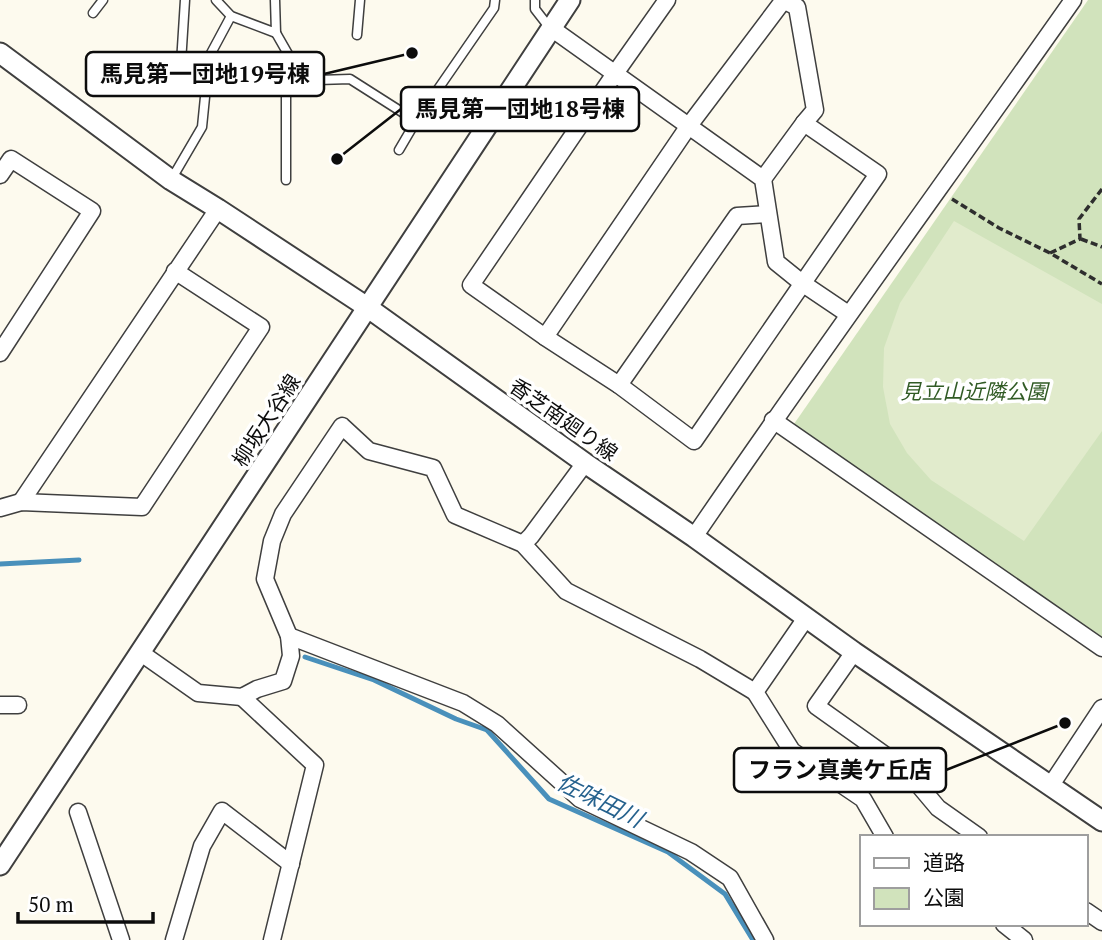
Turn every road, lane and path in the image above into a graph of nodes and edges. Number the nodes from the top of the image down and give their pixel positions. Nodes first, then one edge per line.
1 (103, 0) edge
2 (185, 0) edge
3 (216, 0) edge
4 (275, 0) edge
5 (360, 0) edge
6 (495, 0) edge
7 (535, 0) edge
8 (570, 0) edge
9 (667, 0) edge
10 (1073, 0) edge
11 (783, 1) edge
12 (93, 13) dead end
13 (231, 16) junction
14 (551, 29) junction
15 (276, 33) junction
16 (357, 35) dead end
17 (0, 54) edge
18 (181, 63) dead end
19 (614, 75) junction
20 (286, 82) junction
21 (416, 121) junction
22 (804, 122) junction
23 (688, 127) junction
24 (399, 150) dead end
25 (0, 175) edge
26 (763, 179) junction
27 (171, 180) junction
28 (286, 180) dead end
29 (1102, 189) edge
30 (939, 191) junction
31 (218, 209) junction
32 (768, 214) junction
33 (1080, 239) junction
34 (1102, 247) edge
35 (1050, 253) junction
36 (175, 271) junction
37 (802, 283) junction
38 (1102, 284) edge
39 (367, 307) junction
40 (848, 314) junction
41 (545, 337) junction
42 (0, 353) edge
43 (619, 385) junction
44 (773, 420) junction
45 (585, 463) junction
46 (21, 502) junction
47 (0, 508) edge
48 (694, 537) junction
49 (523, 544) junction
50 (806, 618) junction
51 (289, 636) junction
52 (1102, 648) edge
53 (854, 652) junction
54 (141, 653) junction
55 (755, 692) junction
56 (242, 697) junction
57 (0, 705) edge
58 (18, 705) dead end
59 (1102, 708) edge
60 (1051, 785) junction
61 (78, 812) dead end
62 (1102, 821) edge
63 (884, 835) edge
64 (976, 835) edge
65 (290, 864) junction
66 (0, 865) edge
67 (1006, 926) edge
68 (121, 940) edge
69 (174, 940) edge
70 (272, 940) edge
71 (765, 940) edge
72 (1024, 940) edge

1 - 12 lane
2 - 18 lane
3 - 13 lane
4 - 15 lane
5 - 16 lane
6 - 21 lane
7 - 14 lane
8 - 14 street, 柳坂大谷線
9 - 19 street
10 - 30 street
11 - 22 street
11 - 23 street
13 - 15 lane
13 - 27 lane
14 - 19 street
14 - 39 street, 柳坂大谷線
15 - 20 lane
17 - 27 street, 香芝南廻り線
19 - 23 street
19 - 41 street
20 - 21 lane
20 - 28 lane
21 - 24 lane
22 - 26 street
22 - 37 street
23 - 26 street
23 - 41 street
25 - 42 street
26 - 32 street
27 - 31 street, 香芝南廻り線
29 - 33 path
30 - 35 path
30 - 40 street
31 - 36 street
31 - 39 street, 香芝南廻り線
32 - 37 street
32 - 43 street
33 - 34 path
33 - 35 path
35 - 38 path
36 - 46 street
36 - 46 street
37 - 40 street
37 - 43 street
39 - 45 street, 香芝南廻り線
39 - 54 street, 柳坂大谷線
40 - 44 street
41 - 43 street
44 - 48 street
44 - 52 street
45 - 48 street, 香芝南廻り線
45 - 49 street
46 - 47 street
48 - 50 street, 香芝南廻り線
49 - 51 street
49 - 55 street
50 - 53 street, 香芝南廻り線
50 - 55 street
51 - 56 street
51 - 71 street
53 - 60 street, 香芝南廻り線
53 - 64 street
54 - 56 street
54 - 66 street, 柳坂大谷線
55 - 63 street
56 - 65 street
57 - 58 street
59 - 60 street
60 - 62 street, 香芝南廻り線
61 - 68 street
65 - 69 street
65 - 70 street
67 - 72 street

